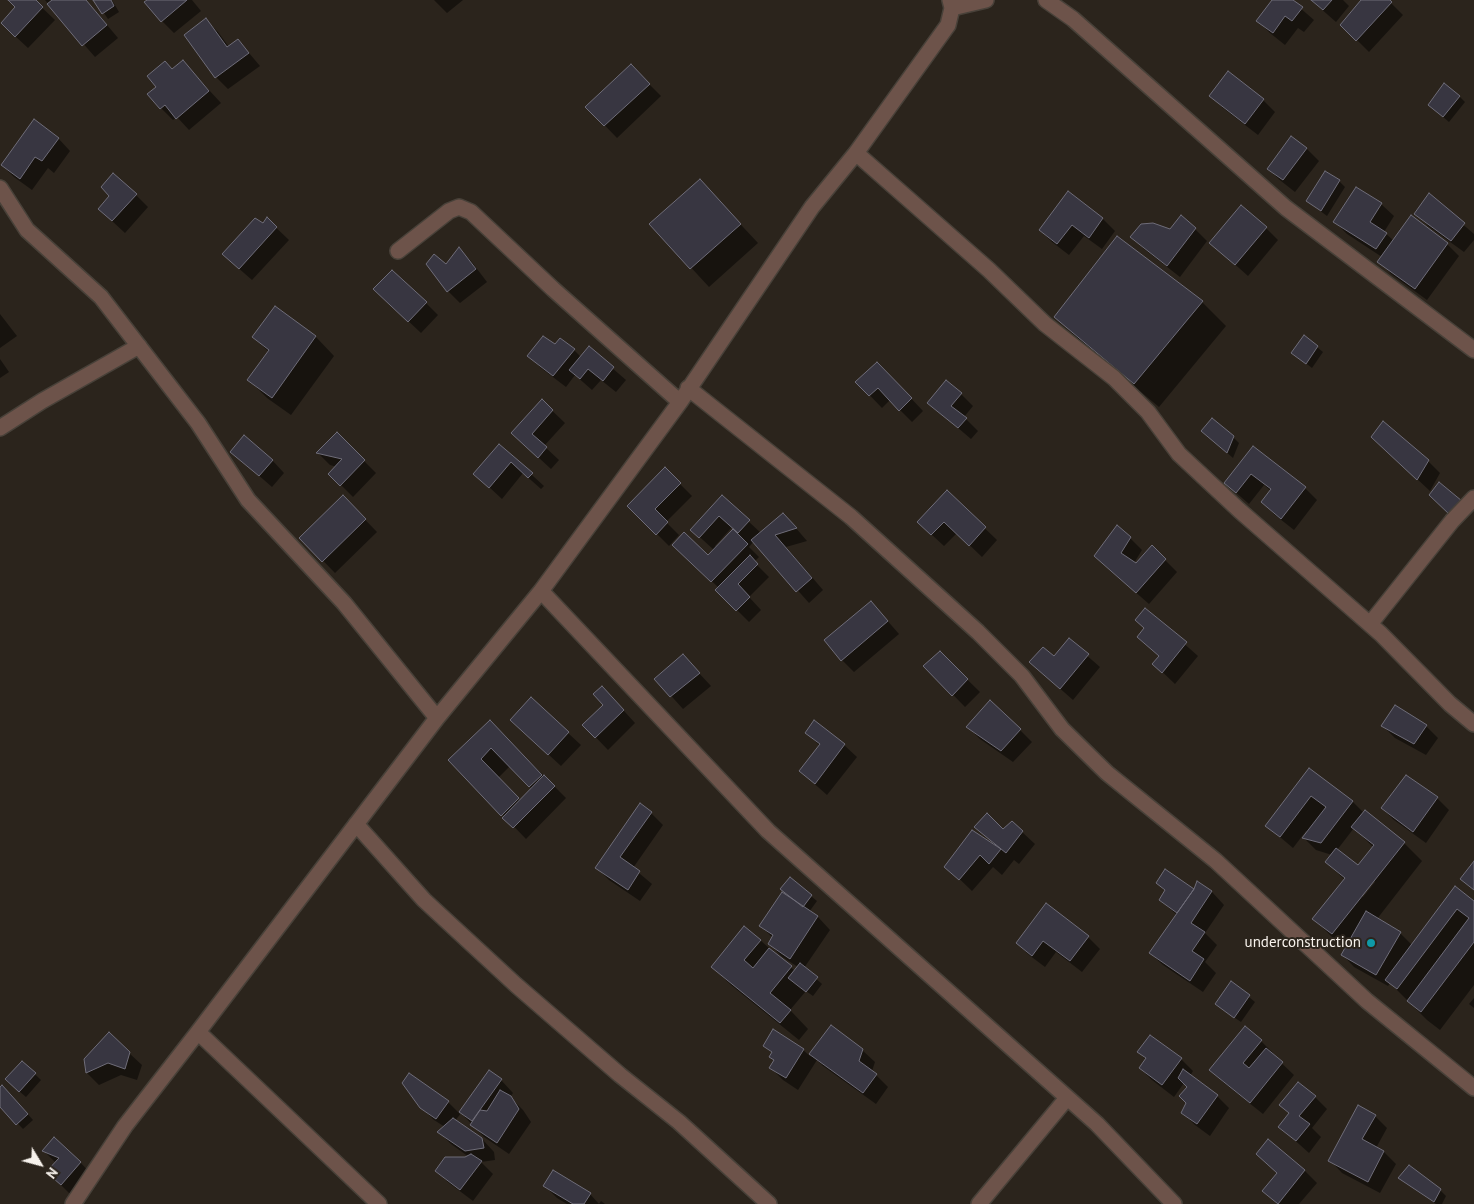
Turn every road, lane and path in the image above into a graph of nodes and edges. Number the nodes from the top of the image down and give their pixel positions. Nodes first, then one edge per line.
1 (986, 0) edge
2 (1046, 0) edge
3 (951, 4) edge
4 (856, 153) junction
5 (0, 188) edge
6 (398, 251) dead end
7 (139, 346) junction
8 (1474, 350) edge
9 (688, 388) junction
10 (680, 402) junction
11 (0, 428) edge
12 (1474, 498) edge
13 (542, 591) junction
14 (1370, 624) junction
15 (436, 718) junction
16 (1474, 724) edge
17 (356, 824) junction
18 (198, 1032) junction
19 (1474, 1088) edge
20 (1068, 1098) junction
21 (74, 1204) edge
22 (380, 1204) edge
23 (769, 1204) edge
24 (979, 1204) edge
25 (1174, 1204) edge

1 - 3 street
2 - 8 street
3 - 4 street
4 - 9 street
4 - 14 street
5 - 7 street
6 - 10 street
7 - 11 street
7 - 15 street
9 - 10 street
9 - 19 street
10 - 13 street
12 - 14 street
13 - 15 street
13 - 20 street
14 - 16 street
15 - 17 street
17 - 18 street
17 - 23 street
18 - 21 street
18 - 22 street
20 - 24 street
20 - 25 street

